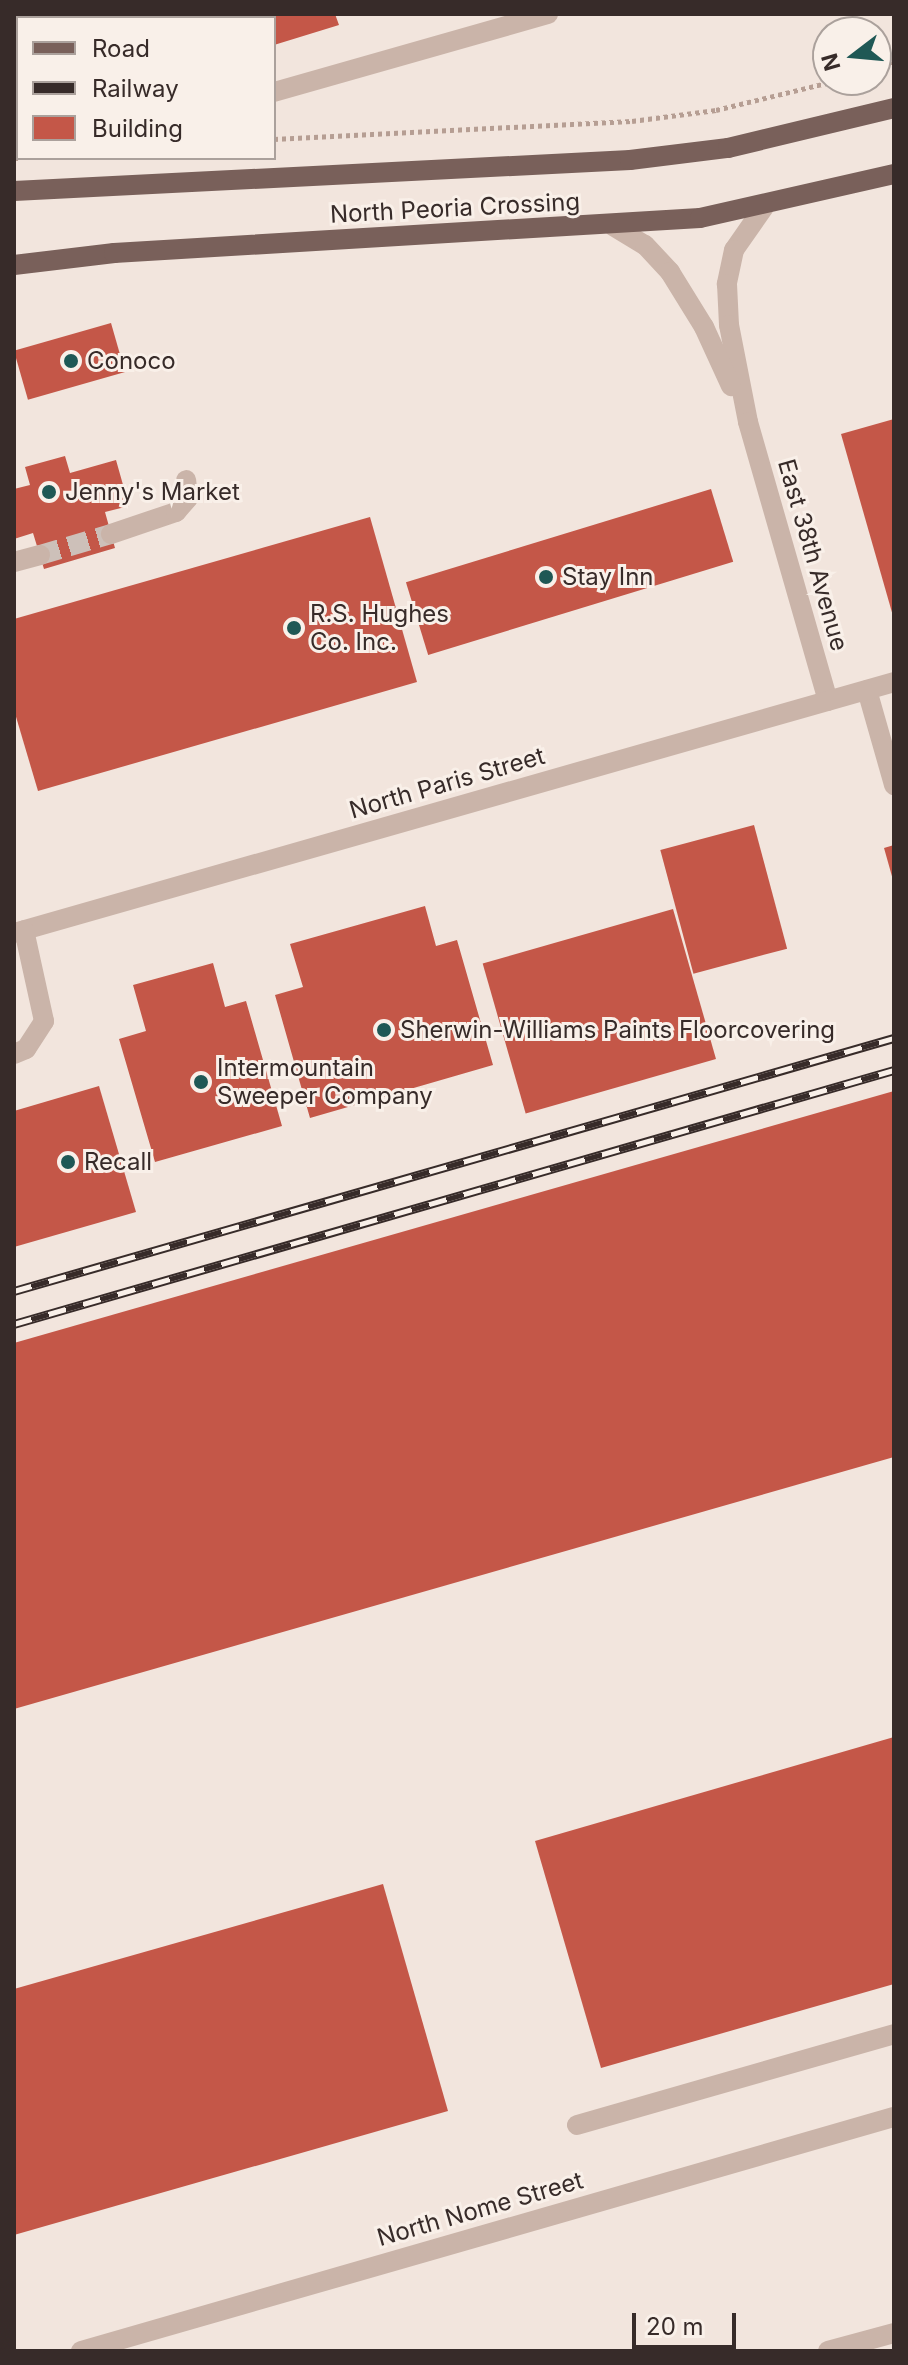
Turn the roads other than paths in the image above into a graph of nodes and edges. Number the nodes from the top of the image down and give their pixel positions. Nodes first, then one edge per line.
1 (548, 14) edge
2 (276, 91) edge
3 (894, 108) edge
4 (894, 174) edge
5 (14, 191) edge
6 (764, 207) junction
7 (613, 226) junction
8 (14, 265) edge
9 (748, 422) junction
10 (186, 480) dead end
11 (111, 534) tunnel mouth
12 (40, 555) tunnel mouth
13 (14, 562) edge
14 (894, 682) edge
15 (867, 690) junction
16 (828, 701) junction
17 (894, 785) edge
18 (19, 931) edge
19 (14, 1054) edge
20 (894, 2034) edge
21 (894, 2117) edge
22 (577, 2125) dead end
23 (894, 2333) edge
24 (84, 2351) edge
25 (828, 2351) edge

1 - 2 street
3 - 5 main road, North Peoria Crossing
4 - 6 main road, North Peoria Crossing
6 - 7 main road, North Peoria Crossing
6 - 9 street, East 38th Avenue
7 - 8 main road, North Peoria Crossing
7 - 9 street, East 38th Avenue
9 - 16 street, East 38th Avenue
10 - 11 street
12 - 13 street
14 - 15 street, North Paris Street
15 - 16 street, North Paris Street
15 - 17 street
16 - 18 street, North Paris Street
18 - 19 street
20 - 22 street
21 - 24 street, North Nome Street
23 - 25 street

